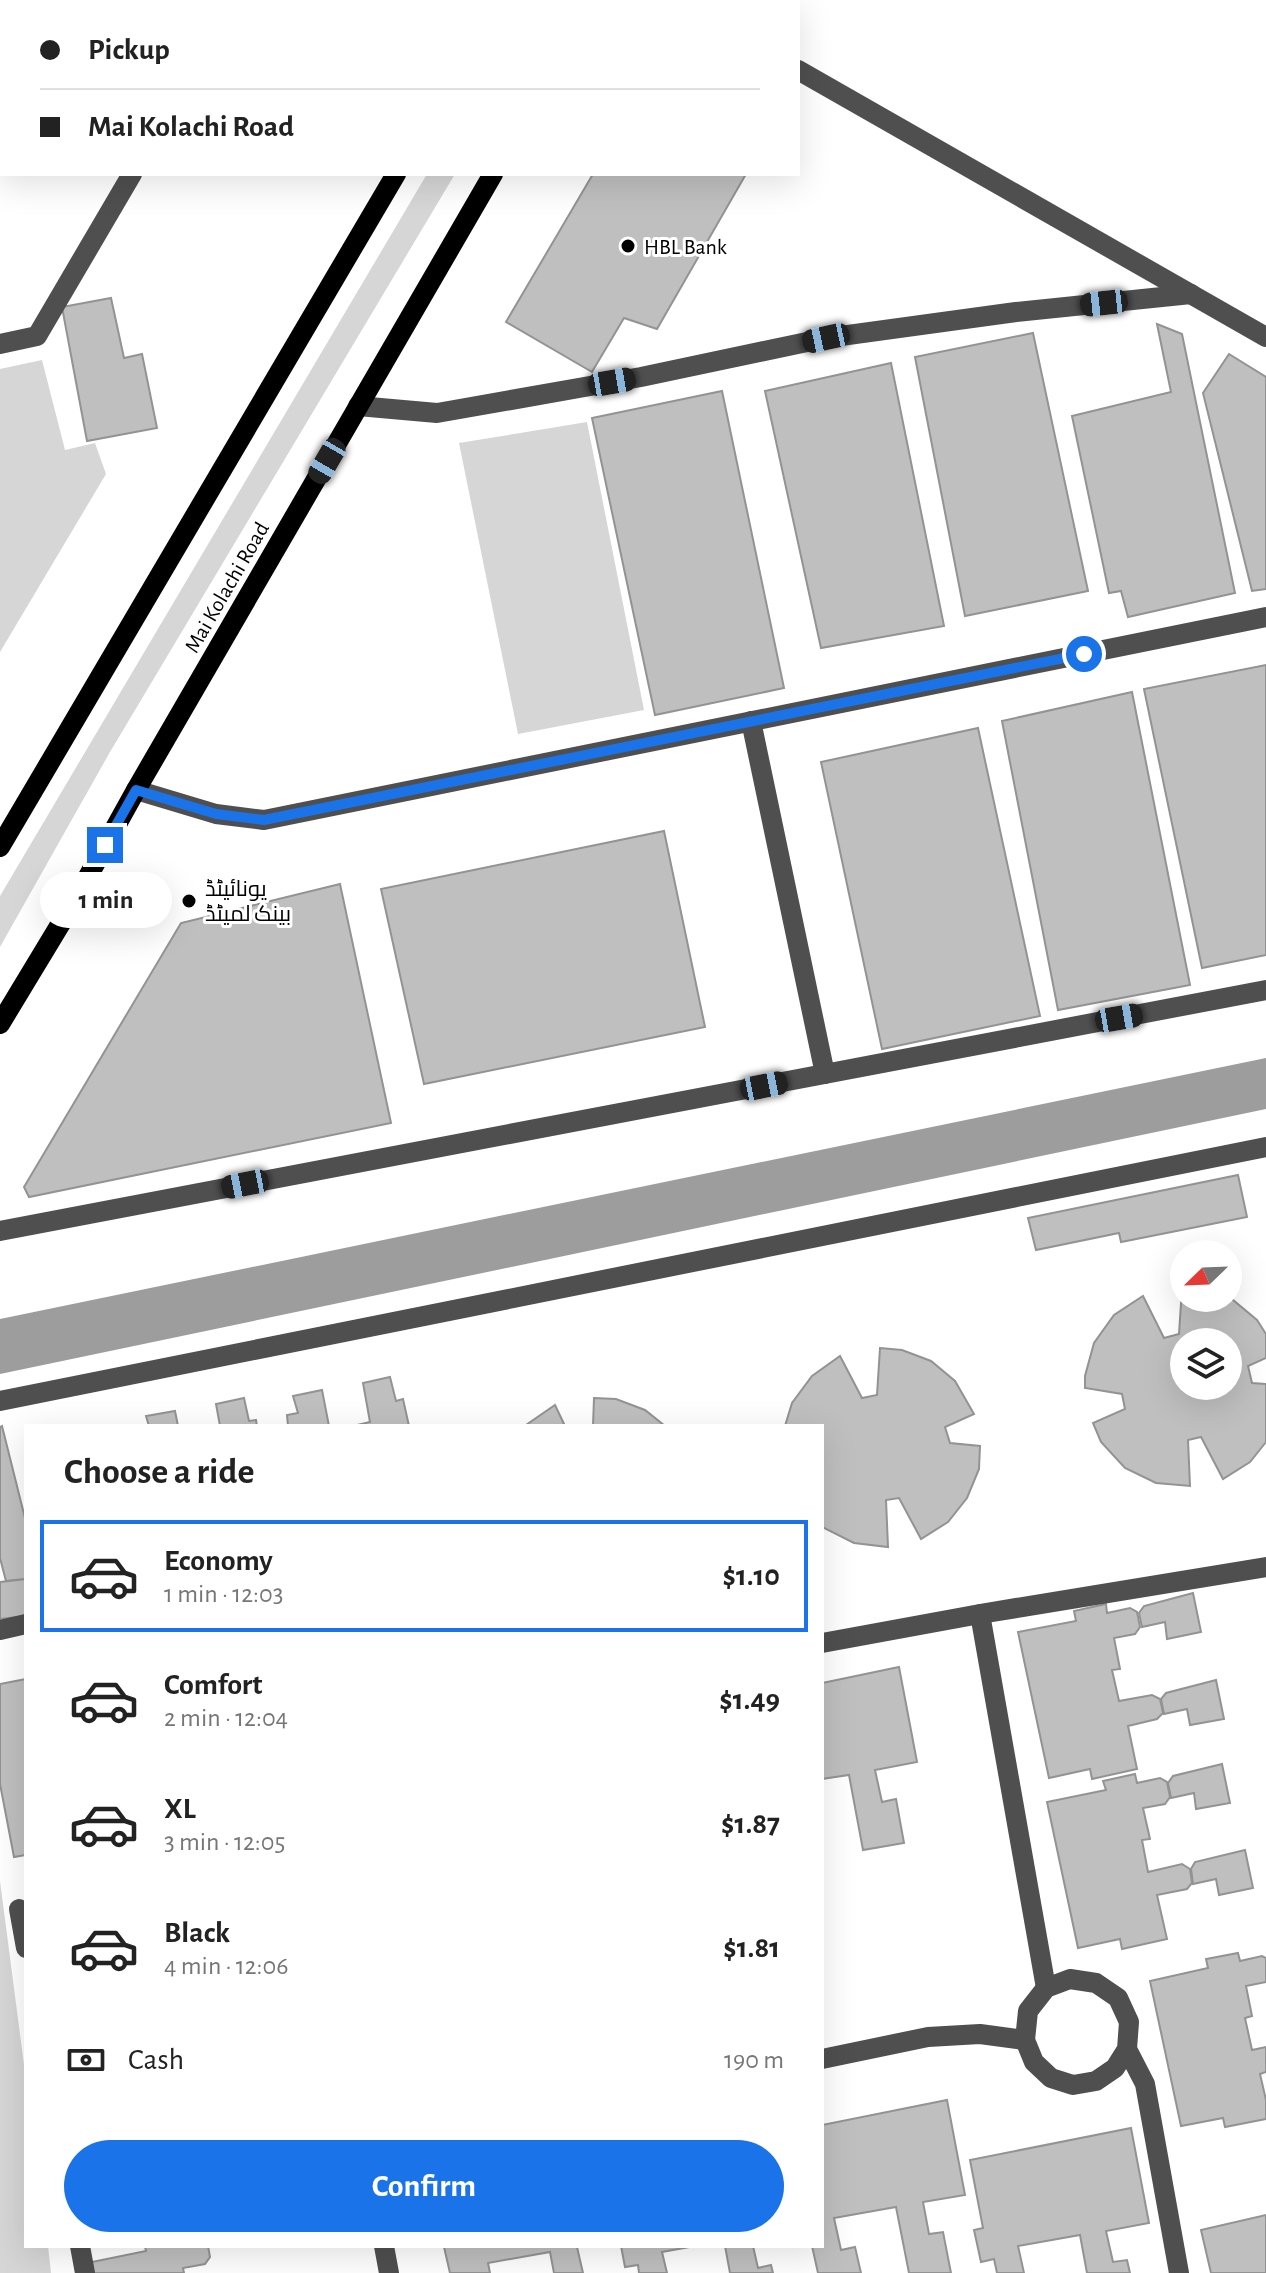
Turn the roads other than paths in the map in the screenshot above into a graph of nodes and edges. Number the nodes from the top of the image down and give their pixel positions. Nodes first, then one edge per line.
1 (800, 71) edge
2 (131, 176) edge
3 (395, 176) edge
4 (492, 176) edge
5 (1191, 294) junction
6 (1266, 337) edge
7 (0, 344) edge
8 (358, 406) junction
9 (1266, 617) edge
10 (751, 721) junction
11 (136, 790) junction
12 (0, 847) edge
13 (1266, 990) edge
14 (0, 1024) edge
15 (825, 1074) junction
16 (1266, 1147) edge
17 (0, 1231) edge
18 (0, 1401) edge
19 (1266, 1567) edge
20 (980, 1614) junction
21 (24, 1624) edge
22 (0, 1630) edge
23 (824, 1643) edge
24 (19, 1909) dead end
25 (24, 1937) edge
26 (1046, 1988) junction
27 (1025, 2040) junction
28 (1127, 2049) junction
29 (824, 2059) edge
30 (80, 2248) edge
31 (384, 2248) edge
32 (85, 2273) edge
33 (389, 2273) edge
34 (1179, 2273) edge

1 - 5 street
2 - 7 street
3 - 12 main road
4 - 8 main road, Mai Kolachi Road
5 - 6 street
5 - 8 street
8 - 11 main road, Mai Kolachi Road
9 - 10 street
10 - 11 street
10 - 15 street
11 - 14 main road, Mai Kolachi Road
13 - 15 street
15 - 17 street
16 - 18 street
19 - 20 street
20 - 23 street
20 - 26 street
21 - 22 street
24 - 25 street
26 - 27 street
26 - 28 street
27 - 28 street
27 - 29 street
28 - 34 street
30 - 32 street
31 - 33 street

